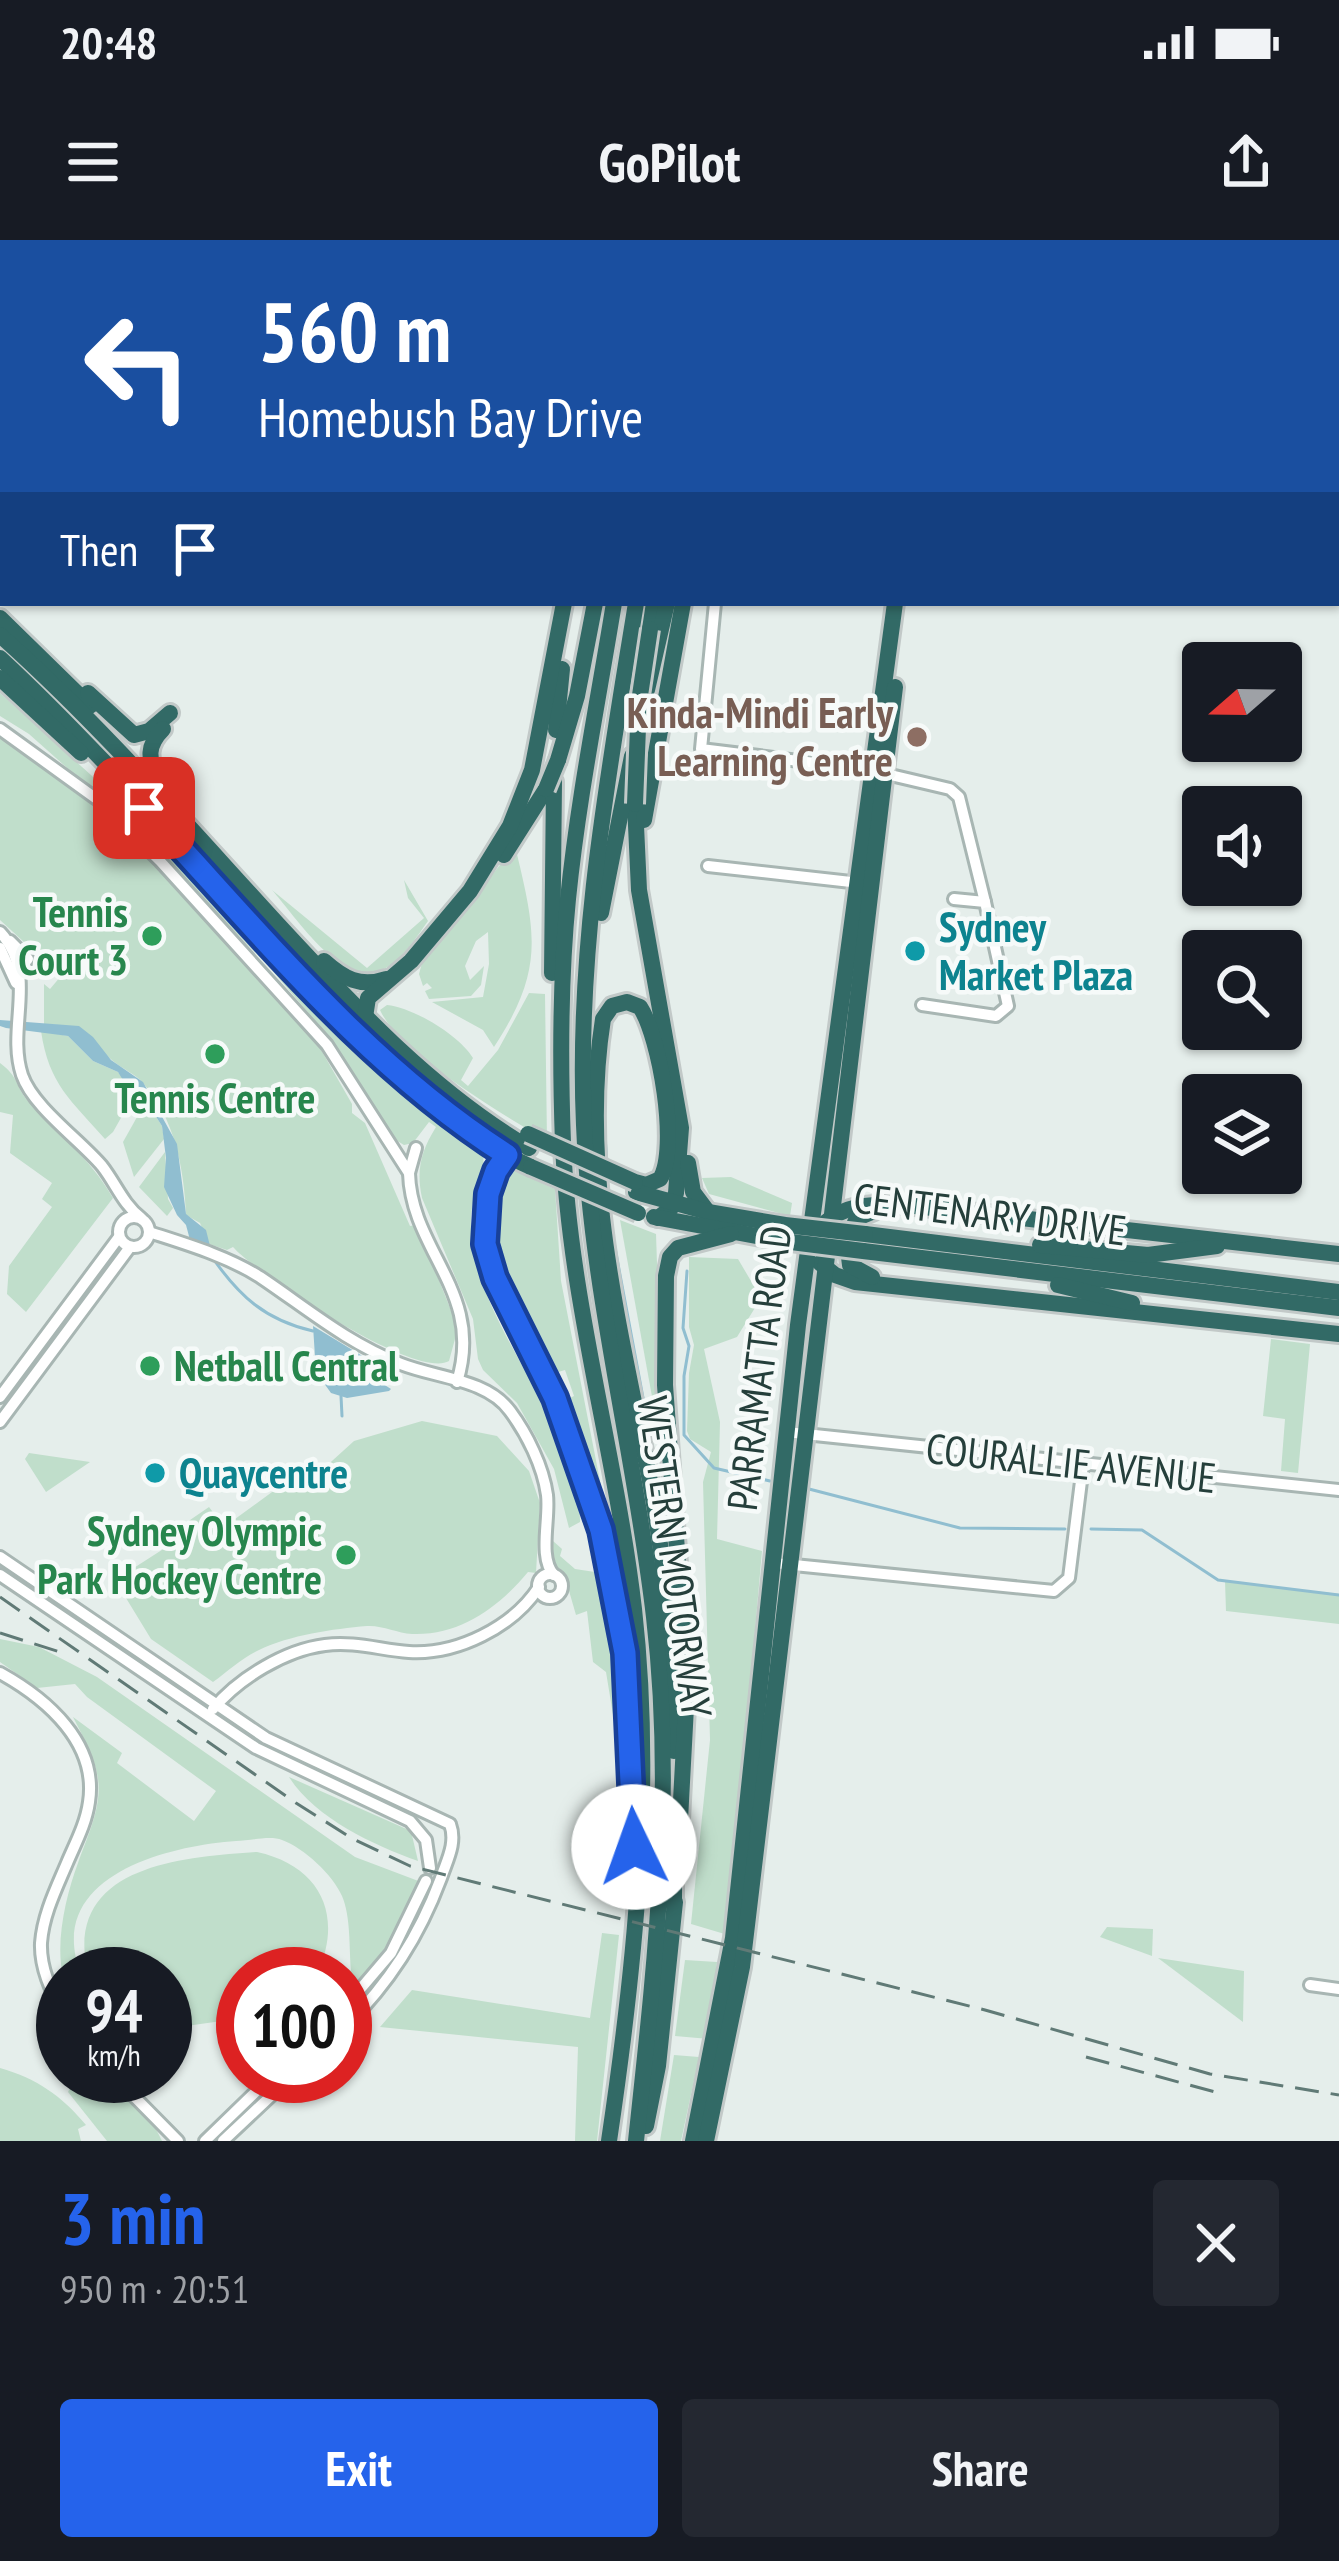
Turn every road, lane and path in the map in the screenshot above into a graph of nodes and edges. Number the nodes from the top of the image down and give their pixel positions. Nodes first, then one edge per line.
1 (563, 606) edge
2 (574, 606) edge
3 (594, 606) edge
4 (614, 606) edge
5 (636, 606) edge
6 (654, 606) edge
7 (667, 606) edge
8 (682, 606) edge
9 (716, 606) edge
10 (895, 606) edge
11 (906, 606) edge
12 (0, 619) edge
13 (0, 635) edge
14 (0, 658) edge
15 (58, 671) junction
16 (0, 678) edge
17 (0, 729) edge
18 (556, 730) dead end
19 (878, 773) junction
20 (156, 778) junction
21 (550, 785) junction
22 (144, 808) junction
23 (515, 830) junction
24 (210, 850) junction
25 (708, 866) dead end
26 (238, 882) junction
27 (864, 883) junction
28 (954, 899) dead end
29 (642, 900) junction
30 (985, 902) junction
31 (2, 940) edge
32 (16, 970) junction
33 (392, 976) junction
34 (583, 984) junction
35 (922, 1005) dead end
36 (358, 1023) junction
37 (562, 1026) junction
38 (676, 1085) junction
39 (529, 1141) junction
40 (416, 1148) dead end
41 (507, 1155) junction
42 (102, 1167) junction
43 (836, 1171) junction
44 (409, 1174) junction
45 (635, 1187) junction
46 (673, 1203) junction
47 (867, 1204) junction
48 (917, 1207) junction
49 (708, 1212) junction
50 (832, 1216) junction
51 (141, 1218) junction
52 (658, 1218) junction
53 (119, 1232) junction
54 (149, 1232) junction
55 (784, 1233) junction
56 (731, 1234) junction
57 (864, 1242) junction
58 (938, 1243) junction
59 (809, 1244) junction
60 (130, 1247) junction
61 (1294, 1250) junction
62 (1339, 1254) edge
63 (109, 1263) junction
64 (825, 1268) junction
65 (1013, 1270) junction
66 (854, 1282) junction
67 (823, 1288) junction
68 (919, 1289) junction
69 (1339, 1292) edge
70 (1339, 1308) edge
71 (1161, 1315) junction
72 (1339, 1334) edge
73 (457, 1382) junction
74 (0, 1397) edge
75 (0, 1422) edge
76 (794, 1433) junction
77 (1083, 1465) junction
78 (1339, 1490) edge
79 (549, 1536) junction
80 (0, 1557) edge
81 (781, 1564) junction
82 (0, 1575) edge
83 (554, 1575) junction
84 (538, 1589) junction
85 (60, 1607) junction
86 (0, 1673) edge
87 (212, 1711) junction
88 (637, 1888) junction
89 (674, 1907) junction
90 (407, 1938) junction
91 (42, 1947) edge
92 (372, 1977) edge
93 (1310, 1985) dead end
94 (1339, 1988) edge
95 (372, 1997) edge
96 (141, 2103) edge
97 (244, 2103) edge
98 (263, 2103) edge
99 (178, 2141) edge
100 (205, 2141) edge
101 (223, 2141) edge
102 (609, 2141) edge
103 (639, 2141) edge
104 (693, 2141) edge
105 (706, 2141) edge

1 - 23 highway
2 - 18 highway
3 - 21 highway, bridge
4 - 37 highway, WESTERN MOTORWAY
5 - 34 highway, WESTERN MOTORWAY
6 - 29 highway, bridge
7 - 34 highway, WESTERN MOTORWAY
8 - 29 highway
9 - 19 street
10 - 19 highway, PARRAMATTA ROAD
11 - 19 highway, PARRAMATTA ROAD
12 - 15 highway
13 - 24 highway
14 - 22 highway
15 - 20 highway
15 - 20 highway
16 - 22 highway
17 - 44 street
19 - 27 highway, PARRAMATTA ROAD
19 - 30 street
20 - 24 highway
21 - 23 highway
21 - 37 highway, WESTERN MOTORWAY
22 - 36 highway
23 - 33 highway
24 - 26 highway
25 - 27 street
26 - 33 highway
26 - 36 highway
27 - 43 highway, PARRAMATTA ROAD
27 - 59 highway, PARRAMATTA ROAD
28 - 30 street
29 - 38 highway
30 - 35 street
31 - 32 street
31 - 32 street
32 - 42 street
33 - 36 highway
34 - 103 highway, WESTERN MOTORWAY
36 - 39 highway, CENTENARY DRIVE
36 - 41 highway, CENTENARY DRIVE
37 - 88 highway, WESTERN MOTORWAY
38 - 46 highway
38 - 49 highway
39 - 41 highway
39 - 45 highway, CENTENARY DRIVE
40 - 44 street
41 - 52 highway, CENTENARY DRIVE, bridge
41 - 88 highway
42 - 51 street
42 - 53 street
43 - 47 highway
43 - 50 highway, PARRAMATTA ROAD
44 - 73 street
45 - 46 highway, CENTENARY DRIVE
45 - 89 highway
46 - 49 highway, CENTENARY DRIVE
46 - 52 highway
47 - 48 highway
47 - 50 highway
48 - 61 highway
48 - 68 highway
49 - 55 highway, CENTENARY DRIVE
50 - 59 highway
50 - 64 highway, PARRAMATTA ROAD
51 - 53 street
51 - 54 street
52 - 56 highway, CENTENARY DRIVE
53 - 60 street
53 - 63 street
54 - 60 street
54 - 73 street
55 - 56 highway, CENTENARY DRIVE
55 - 57 highway, CENTENARY DRIVE, bridge
56 - 89 highway
57 - 58 highway, CENTENARY DRIVE
57 - 65 highway, CENTENARY DRIVE
58 - 61 highway
58 - 69 highway, CENTENARY DRIVE
59 - 64 highway
59 - 76 highway, PARRAMATTA ROAD
60 - 63 street
61 - 62 highway
63 - 74 street
63 - 75 street
64 - 66 highway
64 - 67 highway, PARRAMATTA ROAD
65 - 70 highway, CENTENARY DRIVE
65 - 71 highway
66 - 67 highway
66 - 68 highway
67 - 76 highway, PARRAMATTA ROAD
68 - 71 highway
71 - 72 highway
73 - 79 street
76 - 77 street, COURALLIE AVENUE
76 - 81 highway, PARRAMATTA ROAD
77 - 78 street, COURALLIE AVENUE
77 - 81 street
79 - 83 street
79 - 84 street
80 - 85 street
81 - 104 highway, PARRAMATTA ROAD
81 - 105 highway, PARRAMATTA ROAD
82 - 85 street
83 - 84 street
83 - 84 street
84 - 87 street
85 - 87 street
86 - 91 street
87 - 90 street
87 - 90 street
88 - 102 highway, WESTERN MOTORWAY
89 - 103 highway
90 - 92 street
90 - 95 street
93 - 94 street
96 - 99 street
97 - 100 street
98 - 101 street

